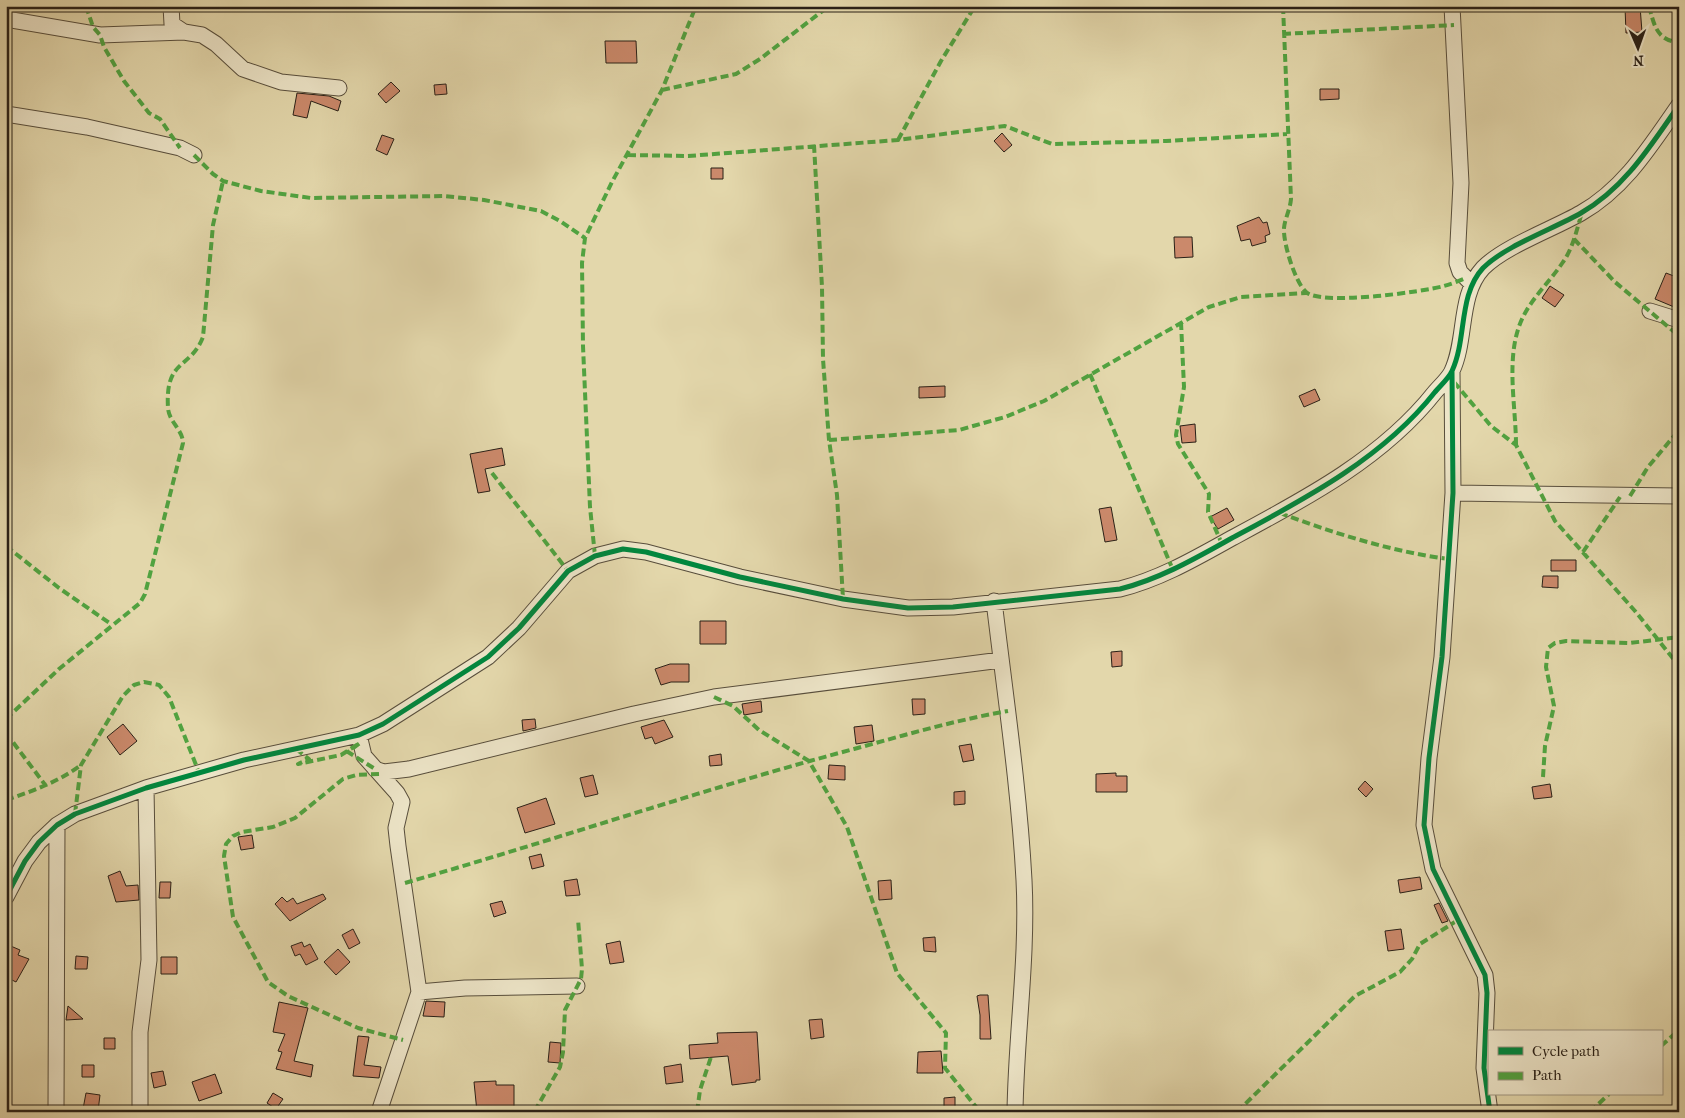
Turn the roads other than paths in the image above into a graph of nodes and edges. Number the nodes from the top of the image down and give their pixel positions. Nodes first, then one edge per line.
1 (172, 6) edge
2 (1452, 6) edge
3 (6, 19) edge
4 (184, 32) junction
5 (339, 88) dead end
6 (1679, 105) edge
7 (6, 114) edge
8 (194, 155) dead end
9 (1471, 283) junction
10 (1650, 311) dead end
11 (1679, 320) edge
12 (1452, 371) junction
13 (1453, 493) junction
14 (1679, 496) edge
15 (994, 601) junction
16 (1001, 660) junction
17 (358, 735) junction
18 (375, 769) junction
19 (146, 788) junction
20 (57, 825) junction
21 (6, 898) edge
22 (577, 986) dead end
23 (419, 992) junction
24 (56, 1112) edge
25 (140, 1112) edge
26 (379, 1112) edge
27 (1015, 1112) edge
28 (1490, 1112) edge

1 - 4 street
2 - 9 street
3 - 4 street
4 - 5 street
6 - 9 street
7 - 8 street
9 - 12 street
10 - 11 street
12 - 13 street
12 - 15 street
13 - 14 street
13 - 28 street
15 - 16 street
15 - 17 street
16 - 18 street
16 - 27 street
17 - 18 street
17 - 19 street
18 - 23 street
19 - 20 street
19 - 25 street
20 - 21 street
20 - 24 street
22 - 23 street
23 - 26 street

